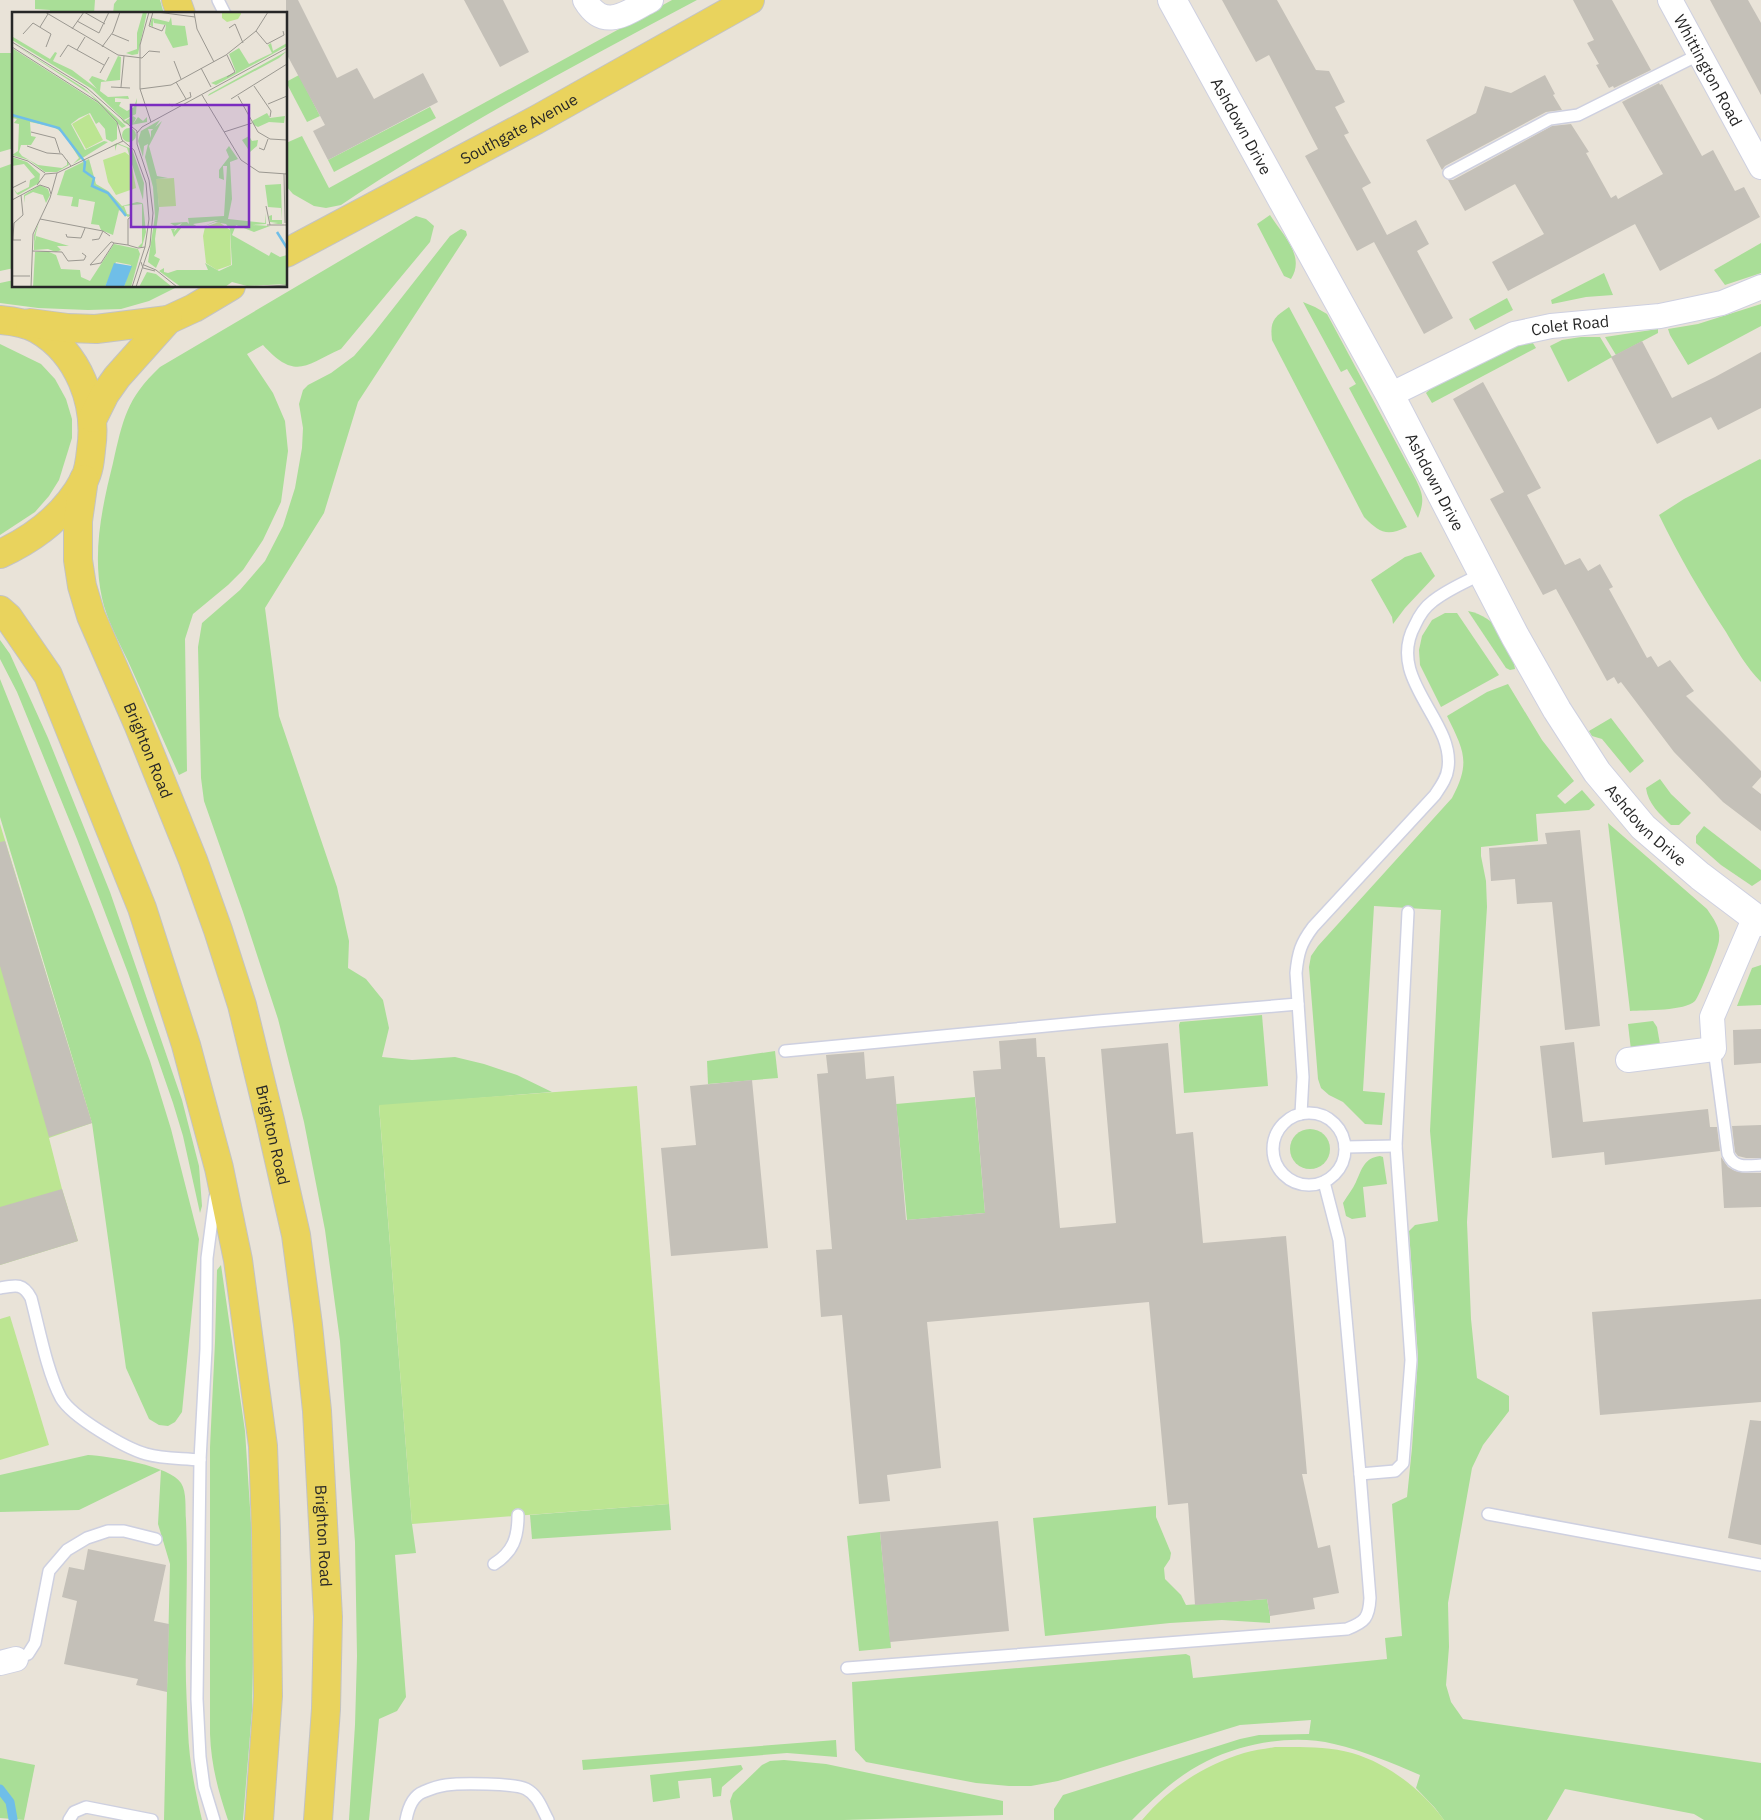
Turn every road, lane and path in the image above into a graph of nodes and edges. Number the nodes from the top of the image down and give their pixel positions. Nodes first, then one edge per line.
1 (176, 0) edge
2 (218, 0) edge
3 (585, 0) edge
4 (651, 0) edge
5 (750, 0) edge
6 (1172, 0) edge
7 (1670, 0) edge
8 (180, 12) edge
9 (224, 12) edge
10 (1700, 54) junction
11 (1761, 167) edge
12 (1449, 173) dead end
13 (288, 249) edge
14 (1761, 287) edge
15 (227, 288) edge
16 (8, 320) edge
17 (168, 320) junction
18 (1390, 395) junction
19 (93, 418) junction
20 (84, 479) junction
21 (0, 554) edge
22 (1484, 574) junction
23 (0, 610) edge
24 (1408, 912) dead end
25 (1758, 920) edge
26 (1298, 1004) junction
27 (1714, 1050) junction
28 (786, 1051) dead end
29 (1628, 1060) dead end
30 (1301, 1114) junction
31 (1345, 1146) junction
32 (1396, 1146) junction
33 (1761, 1165) edge
34 (219, 1168) junction
35 (1324, 1182) junction
36 (0, 1288) edge
37 (200, 1460) junction
38 (1360, 1474) junction
39 (1488, 1514) dead end
40 (518, 1515) dead end
41 (156, 1539) dead end
42 (494, 1564) dead end
43 (1761, 1565) edge
44 (8, 1661) edge
45 (847, 1668) dead end
46 (69, 1820) edge
47 (152, 1820) edge
48 (214, 1820) edge
49 (259, 1820) edge
50 (318, 1820) edge
51 (406, 1820) edge
52 (548, 1820) edge

1 - 8 main road
2 - 9 lane
3 - 4 street
5 - 13 main road, Southgate Avenue
6 - 18 street, Ashdown Drive
7 - 10 street, Whittington Road
10 - 11 street, Whittington Road
10 - 12 lane
14 - 18 street, Colet Road
15 - 17 main road
16 - 17 main road
16 - 19 main road
17 - 19 main road
18 - 22 street, Ashdown Drive
19 - 20 main road
20 - 21 main road
20 - 50 main road, Brighton Road
22 - 25 street, Ashdown Drive
22 - 26 lane
23 - 34 main road
24 - 32 lane
25 - 27 street, Ashdown Drive
26 - 28 lane
26 - 30 lane
27 - 29 street
27 - 33 lane
30 - 31 lane
30 - 35 lane
31 - 32 lane
31 - 35 lane
32 - 38 lane
34 - 37 lane
34 - 49 main road
35 - 38 lane
36 - 37 lane
37 - 48 lane
38 - 45 lane
39 - 43 lane
40 - 42 lane
41 - 44 lane
46 - 47 lane
51 - 52 lane

